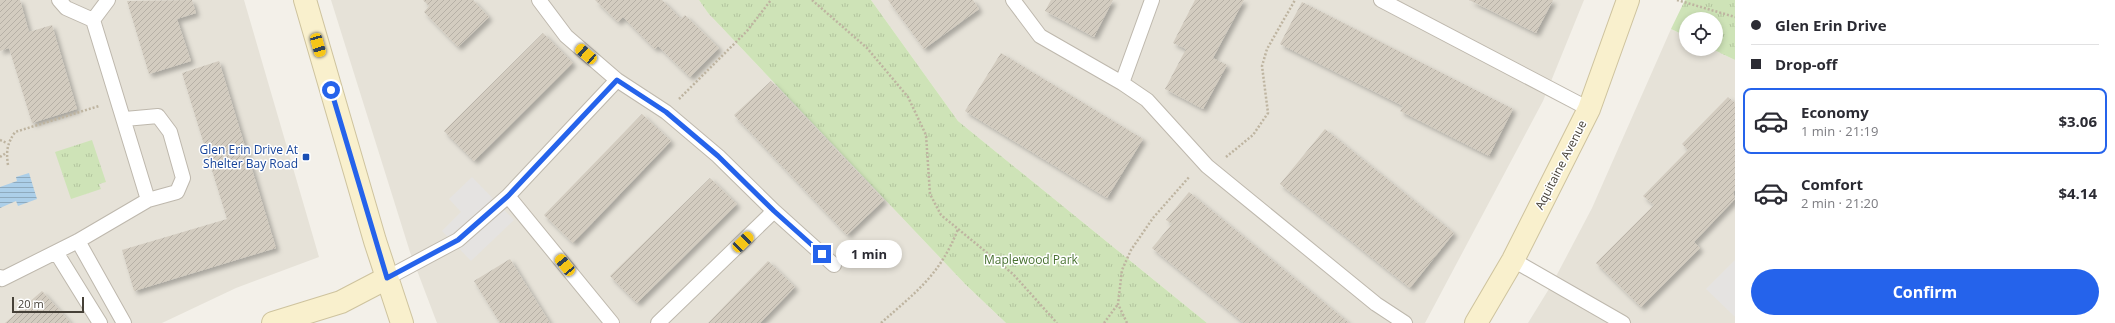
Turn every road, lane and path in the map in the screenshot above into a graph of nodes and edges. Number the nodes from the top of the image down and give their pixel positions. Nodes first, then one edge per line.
1 (59, 0) edge
2 (108, 0) edge
3 (305, 0) edge
4 (539, 0) edge
5 (771, 0) edge
6 (812, 0) edge
7 (1013, 0) edge
8 (1152, 0) edge
9 (1381, 0) edge
10 (1628, 0) edge
11 (1677, 0) edge
12 (1735, 16) edge
13 (93, 20) junction
14 (617, 80) junction
15 (1122, 84) junction
16 (119, 100) junction
17 (1589, 109) junction
18 (666, 112) junction
19 (125, 119) junction
20 (0, 140) edge
21 (7, 143) junction
22 (6, 154) junction
23 (0, 157) edge
24 (8, 165) dead end
25 (508, 196) junction
26 (148, 200) junction
27 (774, 211) junction
28 (958, 229) junction
29 (78, 241) junction
30 (56, 252) junction
31 (1513, 260) junction
32 (834, 265) dead end
33 (387, 278) junction
34 (1, 279) edge
35 (1118, 304) dead end
36 (100, 323) edge
37 (124, 323) edge
38 (273, 323) edge
39 (402, 323) edge
40 (612, 323) edge
41 (658, 323) edge
42 (881, 323) edge
43 (1057, 323) edge
44 (1104, 323) edge
45 (1404, 323) edge
46 (1476, 323) edge
47 (1623, 323) edge

1 - 13 lane
2 - 13 lane
3 - 33 street
4 - 14 lane
5 - 18 path
6 - 28 path
7 - 15 lane
8 - 15 lane
9 - 17 lane
10 - 17 street, Aquitaine Avenue
11 - 12 path
13 - 16 lane
14 - 18 lane
14 - 25 lane
15 - 45 lane
16 - 19 lane
16 - 21 path
17 - 31 street, Aquitaine Avenue
18 - 27 lane
19 - 26 lane
19 - 26 lane
20 - 21 path
21 - 22 path
22 - 23 path
22 - 24 path
25 - 33 lane
25 - 40 lane
26 - 29 lane
27 - 32 lane
27 - 41 lane
28 - 42 path
28 - 43 path
29 - 30 lane
29 - 37 lane
30 - 34 lane
30 - 36 lane
31 - 46 street, Aquitaine Avenue
31 - 47 lane
33 - 38 street
33 - 39 street
35 - 44 path

